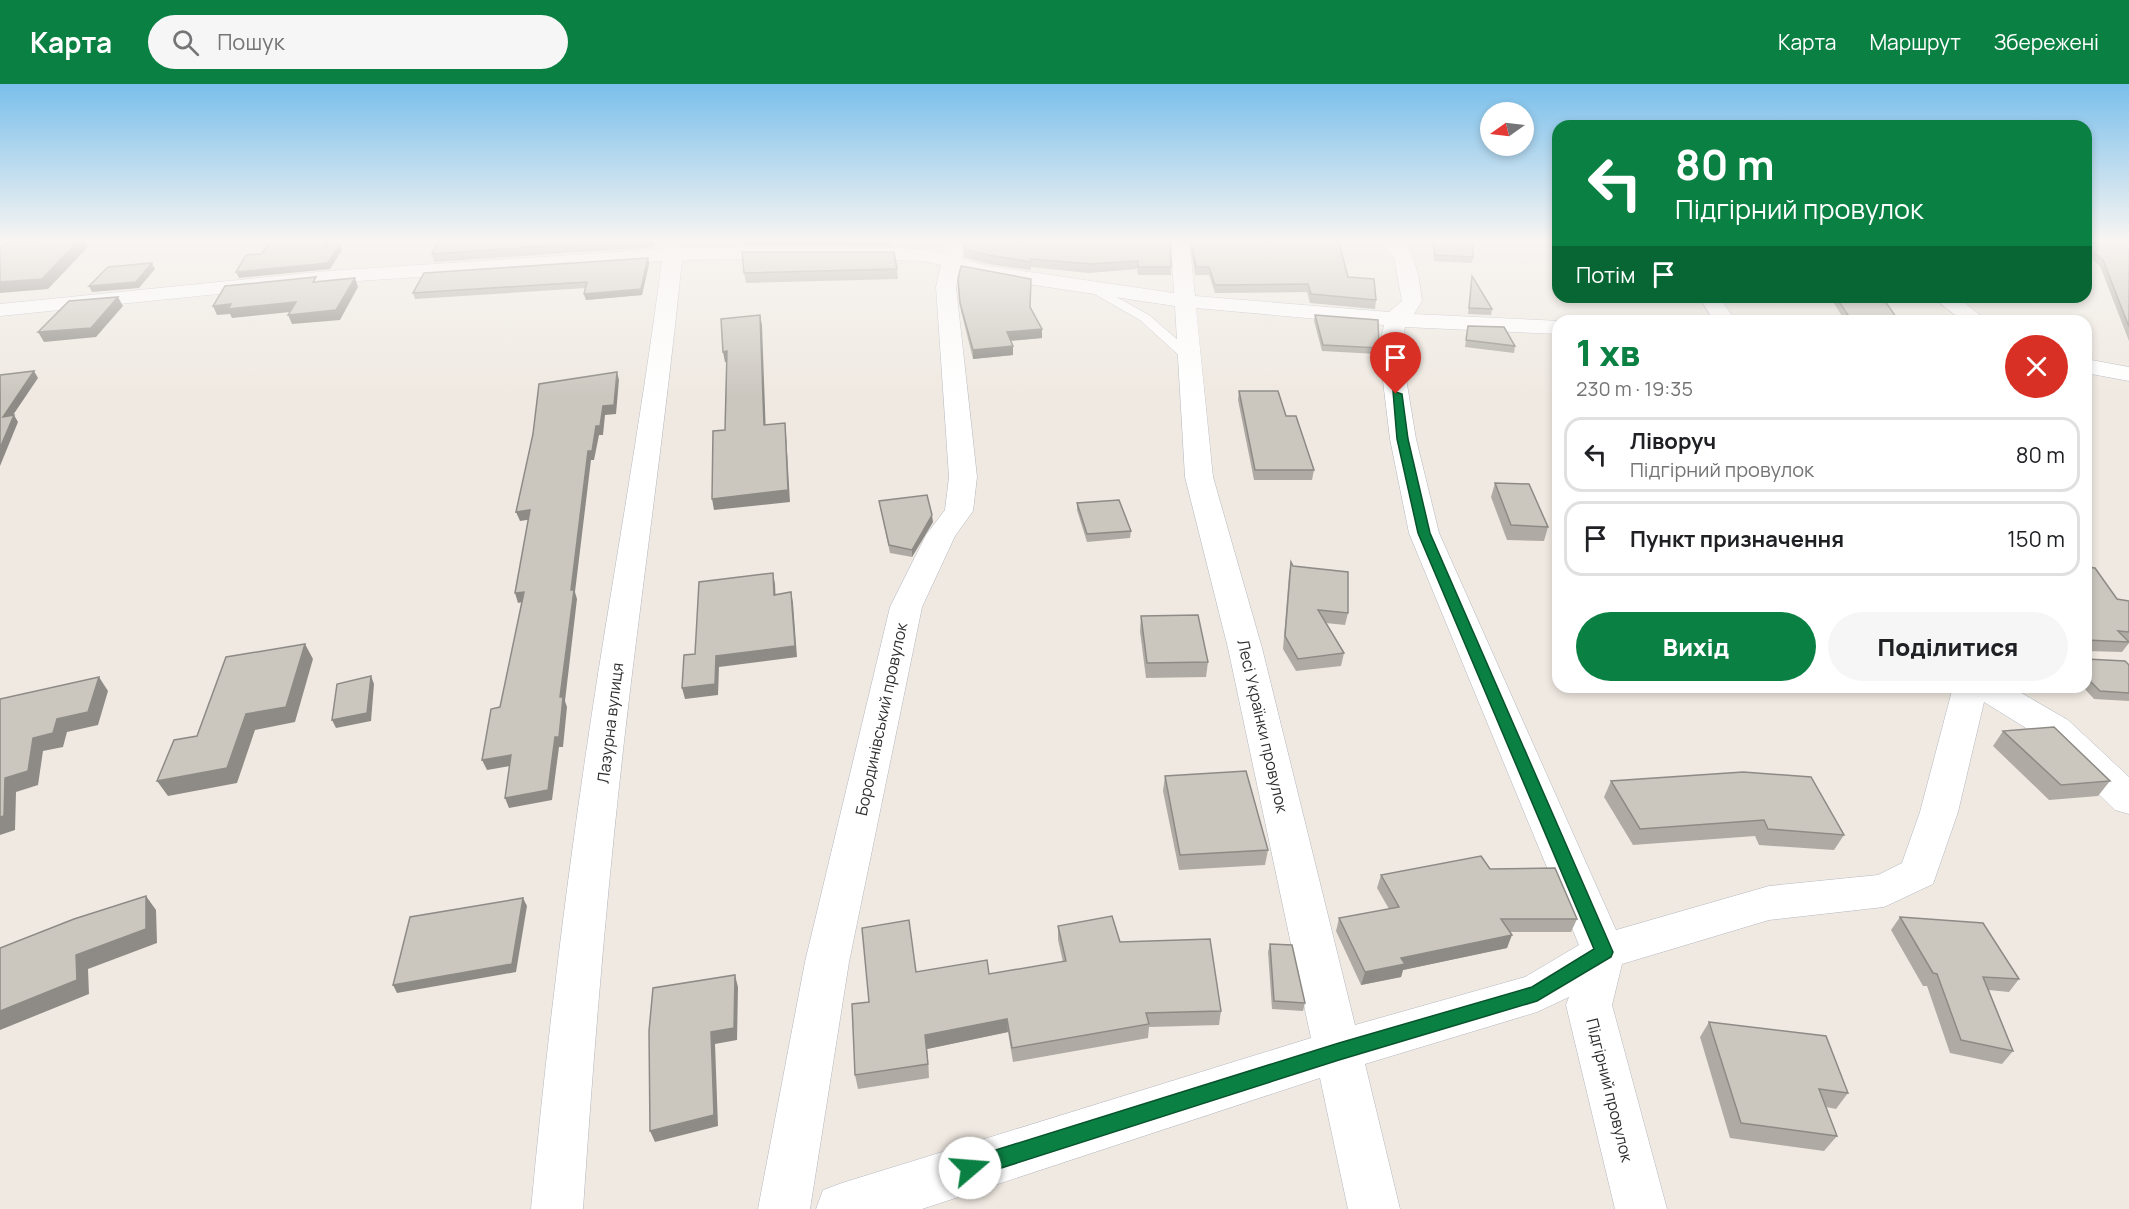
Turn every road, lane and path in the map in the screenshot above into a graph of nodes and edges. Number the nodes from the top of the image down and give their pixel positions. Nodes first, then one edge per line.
1 (183, 292) edge
2 (667, 292) edge
3 (946, 292) edge
4 (1100, 292) edge
5 (1118, 292) edge
6 (1184, 292) edge
7 (1411, 292) edge
8 (1185, 301) junction
9 (1954, 303) edge
10 (0, 310) edge
11 (1969, 315) edge
12 (1396, 317) junction
13 (1552, 327) edge
14 (1189, 357) junction
15 (2092, 367) edge
16 (2129, 374) edge
17 (1968, 693) edge
18 (1995, 693) edge
19 (2129, 800) edge
20 (1604, 952) junction
21 (1339, 1051) junction
22 (556, 1209) edge
23 (784, 1209) edge
24 (842, 1209) edge
25 (1374, 1209) edge
26 (1641, 1209) edge

1 - 10 street
2 - 22 street, Лазурна вулиця
3 - 23 street, Бородинівський провулок
4 - 14 lane
5 - 8 street
6 - 8 street, Лесі Українки провулок
7 - 12 street
8 - 12 street
8 - 14 street, Лесі Українки провулок
9 - 11 street
12 - 13 street
12 - 20 street
14 - 21 street, Лесі Українки провулок
15 - 16 street
17 - 20 street
18 - 19 street
20 - 21 street
20 - 26 street, Підгірний провулок
21 - 24 street
21 - 25 street, Лесі Українки провулок

